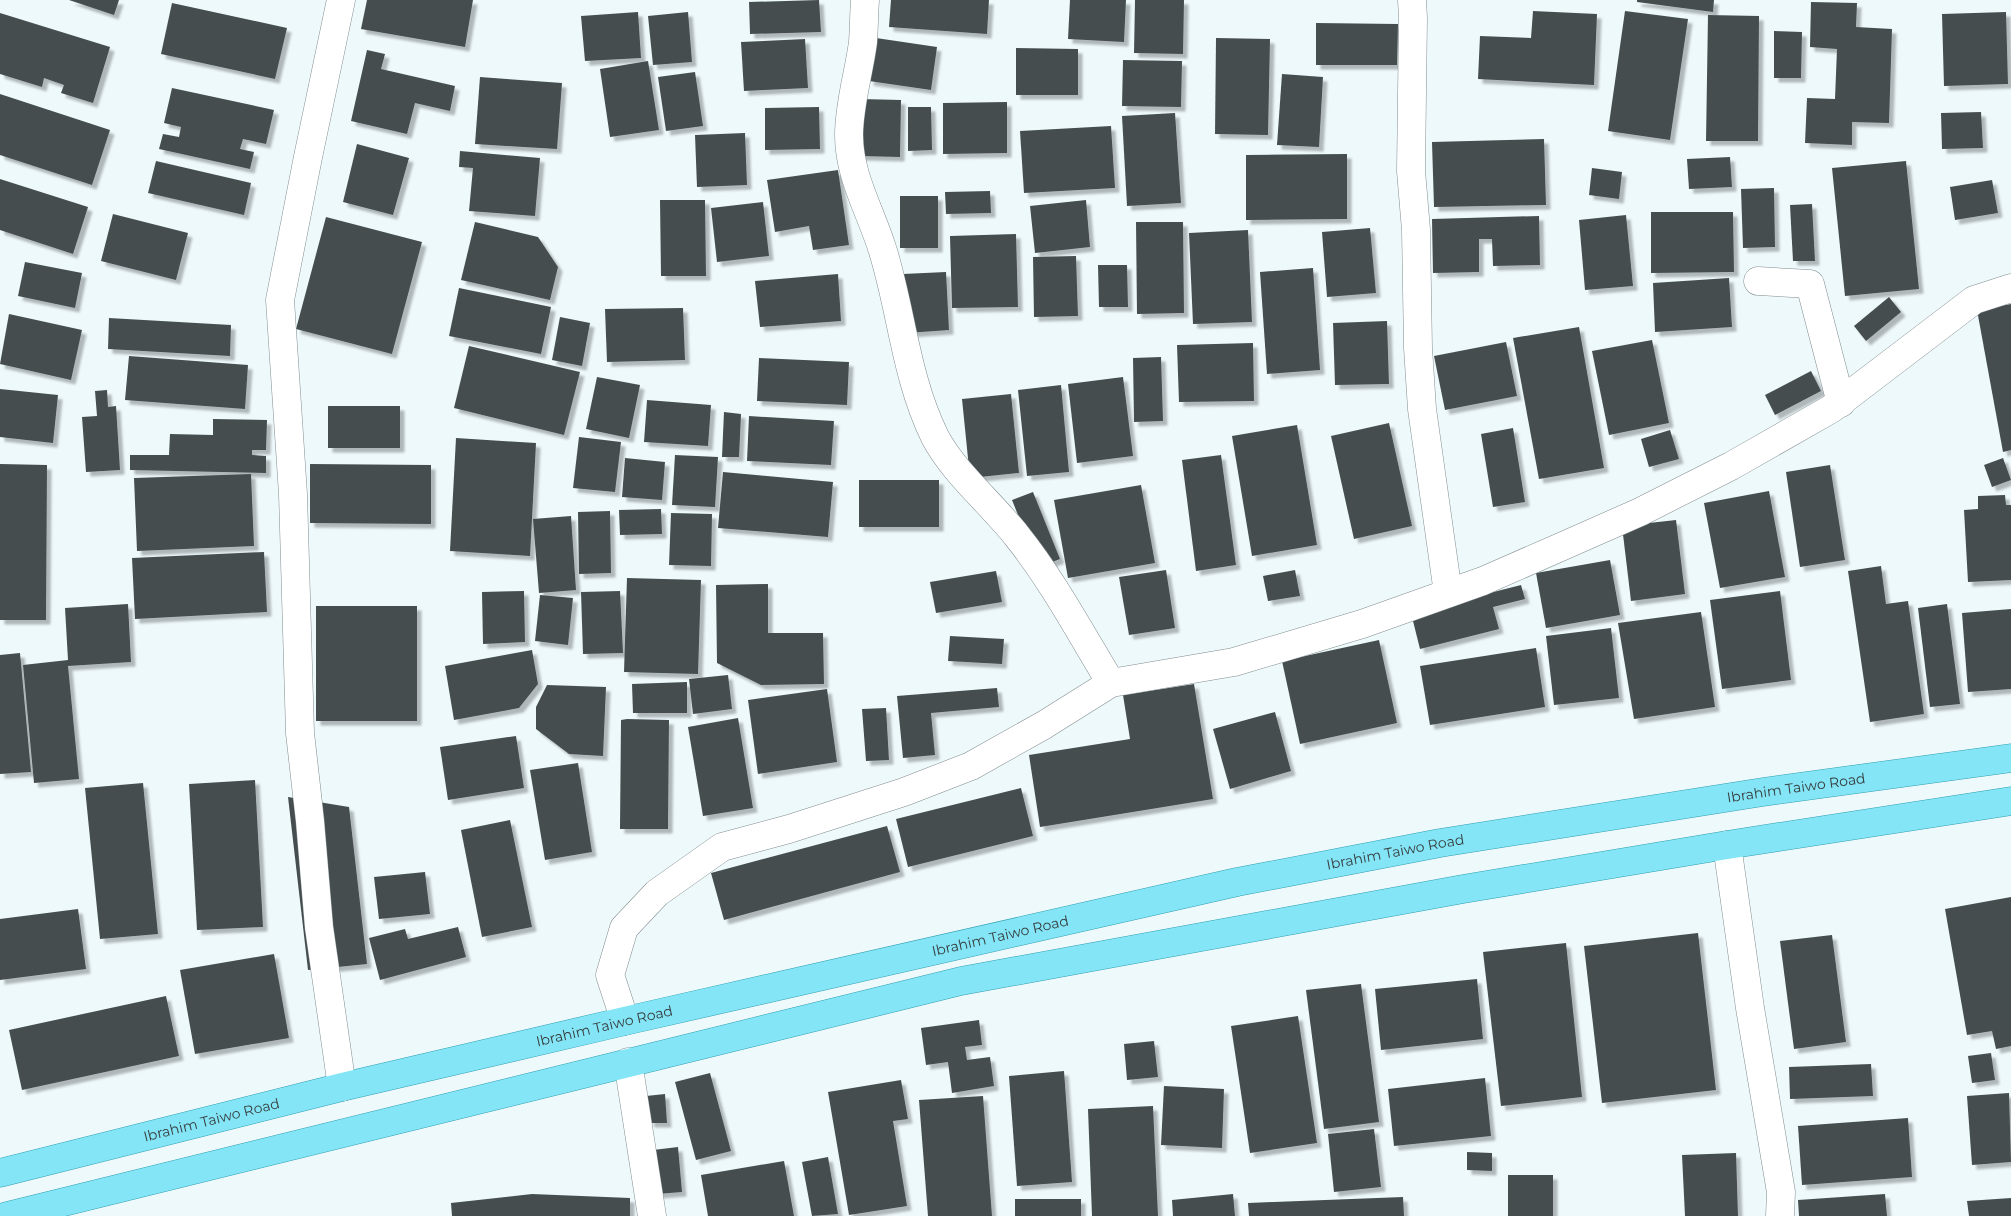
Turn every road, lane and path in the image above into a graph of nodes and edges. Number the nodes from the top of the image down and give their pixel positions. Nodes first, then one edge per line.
1 (341, 0) edge
2 (865, 0) edge
3 (1412, 0) edge
4 (1758, 281) dead end
5 (2011, 288) edge
6 (1841, 403) junction
7 (1448, 593) junction
8 (1111, 683) junction
9 (2011, 758) edge
10 (2011, 801) edge
11 (1727, 845) junction
12 (625, 1021) junction
13 (628, 1062) junction
14 (342, 1087) junction
15 (0, 1173) edge
16 (7, 1216) edge
17 (652, 1216) edge
18 (1780, 1216) edge

1 - 14 street
2 - 8 street
3 - 7 street
4 - 6 street
5 - 6 street
6 - 7 street
7 - 8 street
8 - 12 street
9 - 12 main road, Ibrahim Taiwo Road
10 - 11 main road
11 - 13 main road
11 - 18 street
12 - 14 main road, Ibrahim Taiwo Road
13 - 16 main road
13 - 17 street
14 - 15 main road, Ibrahim Taiwo Road

